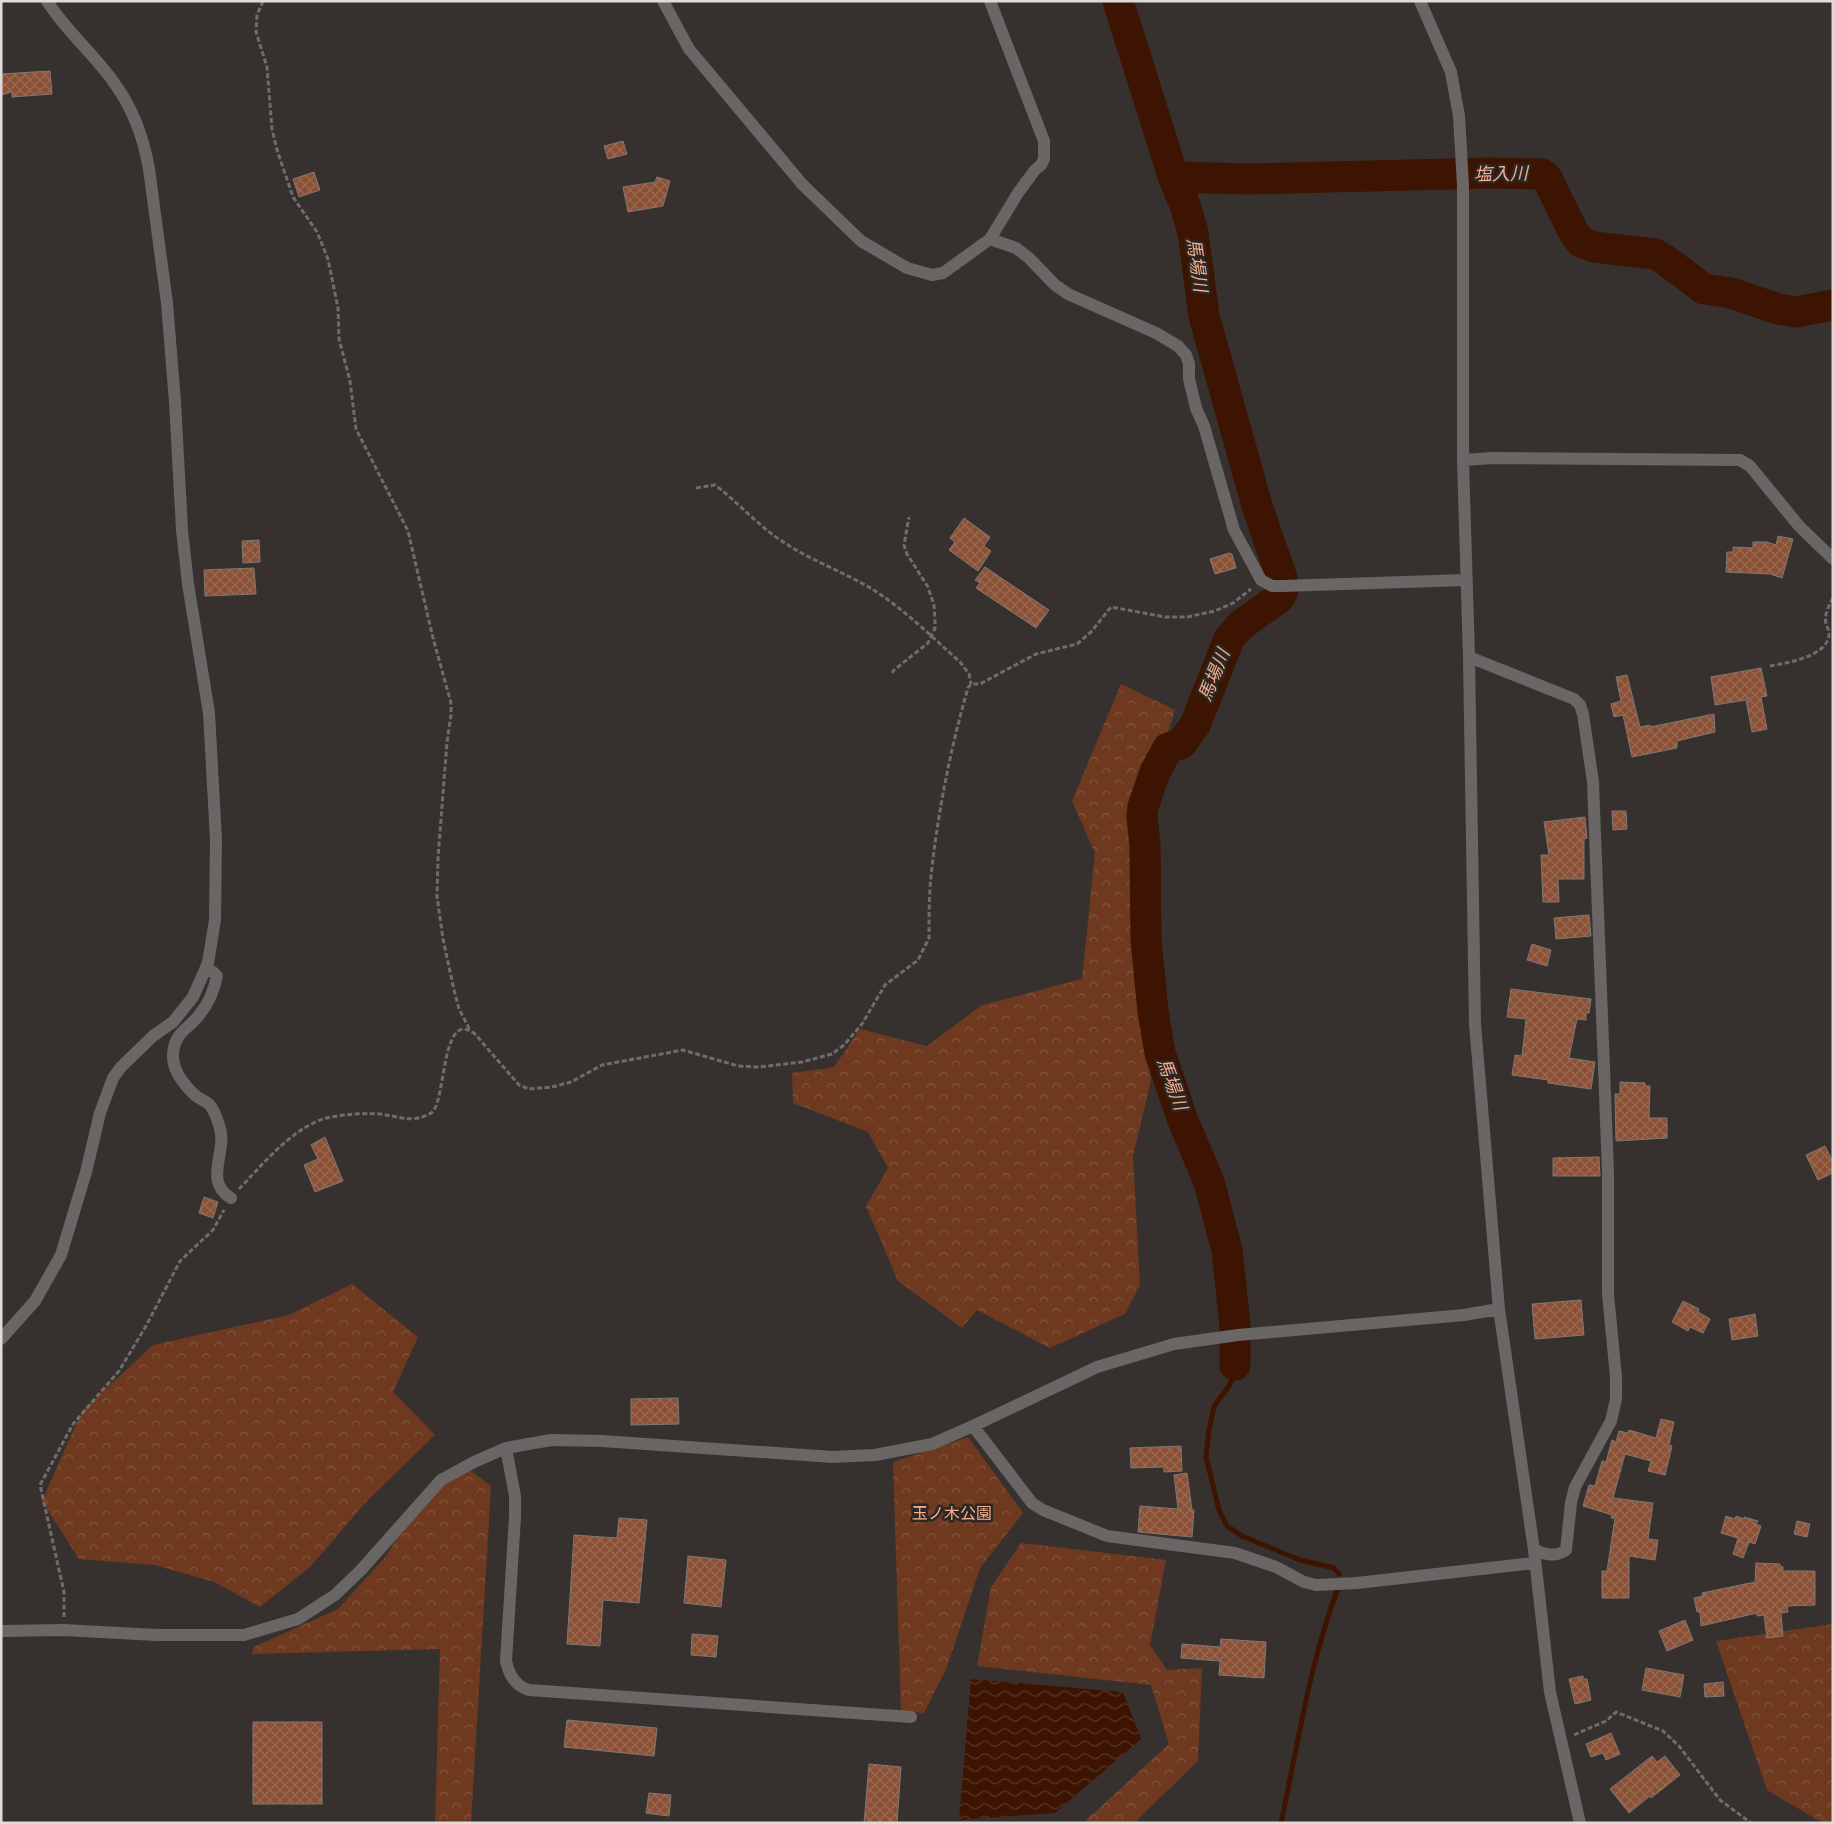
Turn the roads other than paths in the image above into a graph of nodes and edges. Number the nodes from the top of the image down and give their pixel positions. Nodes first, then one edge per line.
1 (47, 1) edge
2 (663, 1) edge
3 (990, 1) edge
4 (1420, 1) edge
5 (990, 239) junction
6 (1463, 460) junction
7 (1833, 559) edge
8 (1466, 580) junction
9 (1469, 657) junction
10 (205, 970) junction
11 (231, 1198) road end
12 (1499, 1309) junction
13 (1, 1339) edge
14 (973, 1426) junction
15 (506, 1448) junction
16 (1534, 1557) junction
17 (1, 1631) edge
18 (911, 1717) dead end
19 (1580, 1823) edge

1 - 10 street
2 - 5 street
3 - 5 street
4 - 6 street
5 - 8 street
6 - 7 street
6 - 8 street
8 - 9 street
9 - 12 street
9 - 16 street
10 - 11 street
10 - 13 street
12 - 14 street
12 - 16 street
14 - 15 street
14 - 16 street
15 - 17 street
15 - 18 street
16 - 19 street

